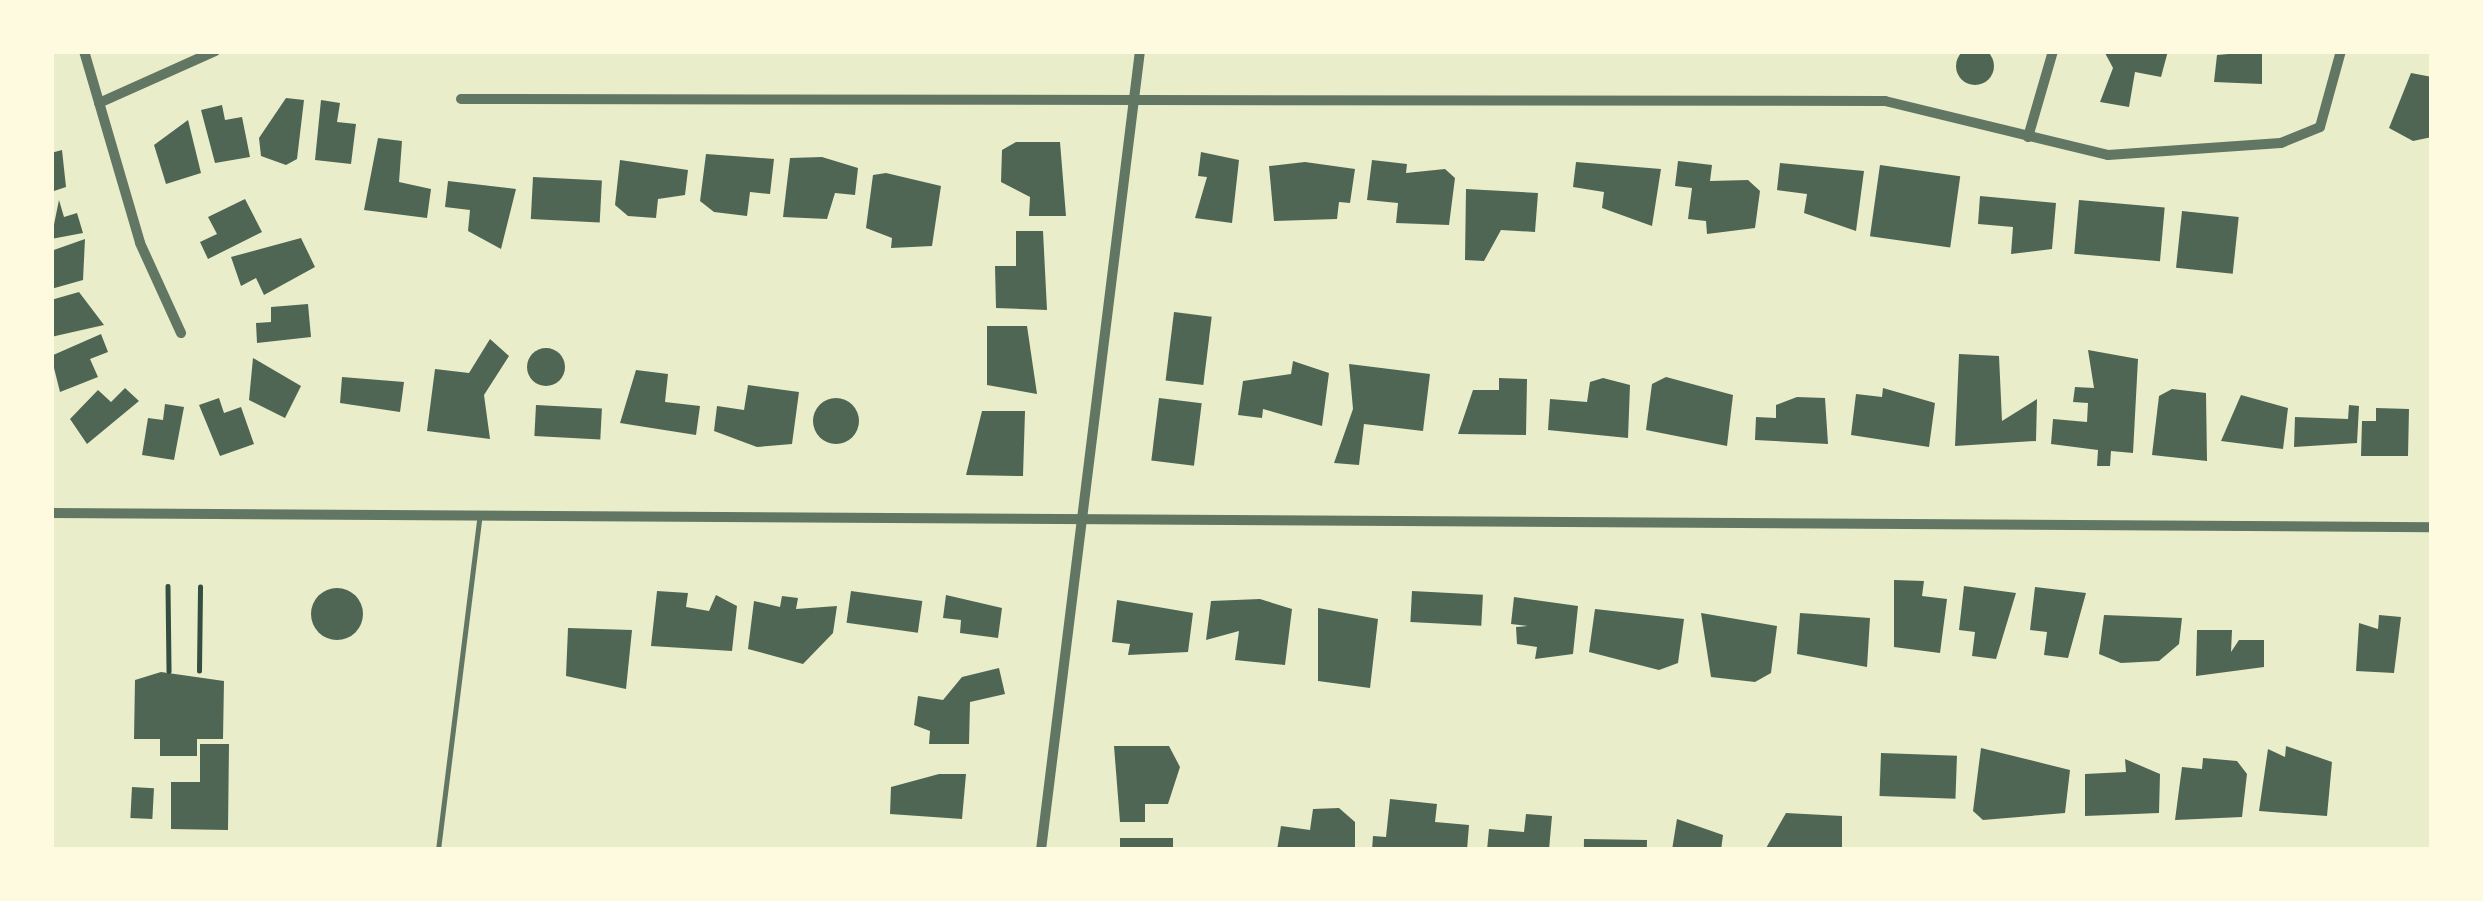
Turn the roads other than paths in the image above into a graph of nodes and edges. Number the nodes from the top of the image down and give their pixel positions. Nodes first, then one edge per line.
1 (84, 51) edge
2 (214, 51) edge
3 (1141, 51) edge
4 (2053, 51) edge
5 (2341, 51) edge
6 (461, 99) dead end
7 (1134, 99) junction
8 (99, 103) junction
9 (2028, 137) junction
10 (181, 333) dead end
11 (51, 513) edge
12 (480, 514) junction
13 (1083, 516) junction
14 (2432, 527) edge
15 (438, 850) edge
16 (1041, 850) edge

1 - 8 street
2 - 8 street
3 - 7 street
4 - 9 street
5 - 9 street
6 - 7 street
7 - 9 street
7 - 13 street
8 - 10 street
11 - 12 street
12 - 13 street
12 - 15 lane
13 - 14 street
13 - 16 street

